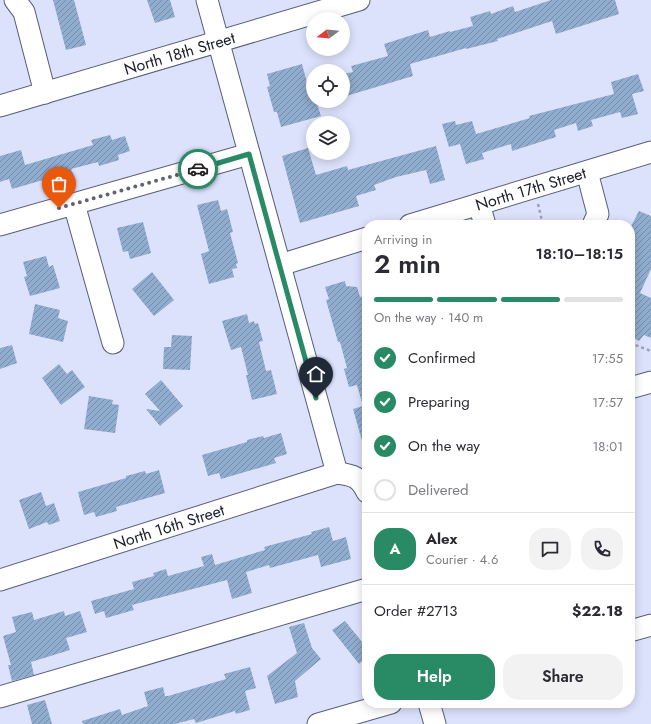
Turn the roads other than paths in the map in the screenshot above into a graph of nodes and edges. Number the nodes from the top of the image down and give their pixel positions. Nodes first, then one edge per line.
1 (15, 0) edge
2 (207, 0) edge
3 (359, 0) edge
4 (218, 42) junction
5 (45, 93) junction
6 (0, 106) edge
7 (651, 152) edge
8 (249, 154) junction
9 (586, 172) junction
10 (74, 204) junction
11 (479, 204) junction
12 (426, 220) edge
13 (484, 220) edge
14 (595, 220) edge
15 (0, 225) edge
16 (362, 239) edge
17 (280, 264) junction
18 (113, 343) dead end
19 (651, 382) edge
20 (635, 387) edge
21 (337, 473) junction
22 (362, 482) edge
23 (0, 580) edge
24 (362, 590) edge
25 (651, 625) edge
26 (635, 630) edge
27 (0, 697) edge
28 (374, 708) edge
29 (430, 708) edge
30 (318, 724) edge
31 (435, 724) edge

1 - 5 street
2 - 4 street
3 - 4 street, North 18th Street
4 - 5 street, North 18th Street
4 - 8 street
5 - 6 street, North 18th Street
7 - 9 street, North 17th Street
8 - 10 street
8 - 17 street
9 - 11 street, North 17th Street
9 - 14 street
10 - 15 street
10 - 18 street
11 - 12 street, North 17th Street
11 - 13 street
16 - 17 street
17 - 21 street
19 - 20 street
21 - 22 street
21 - 23 street, North 16th Street
24 - 27 street
25 - 26 street
28 - 30 street
29 - 31 street

